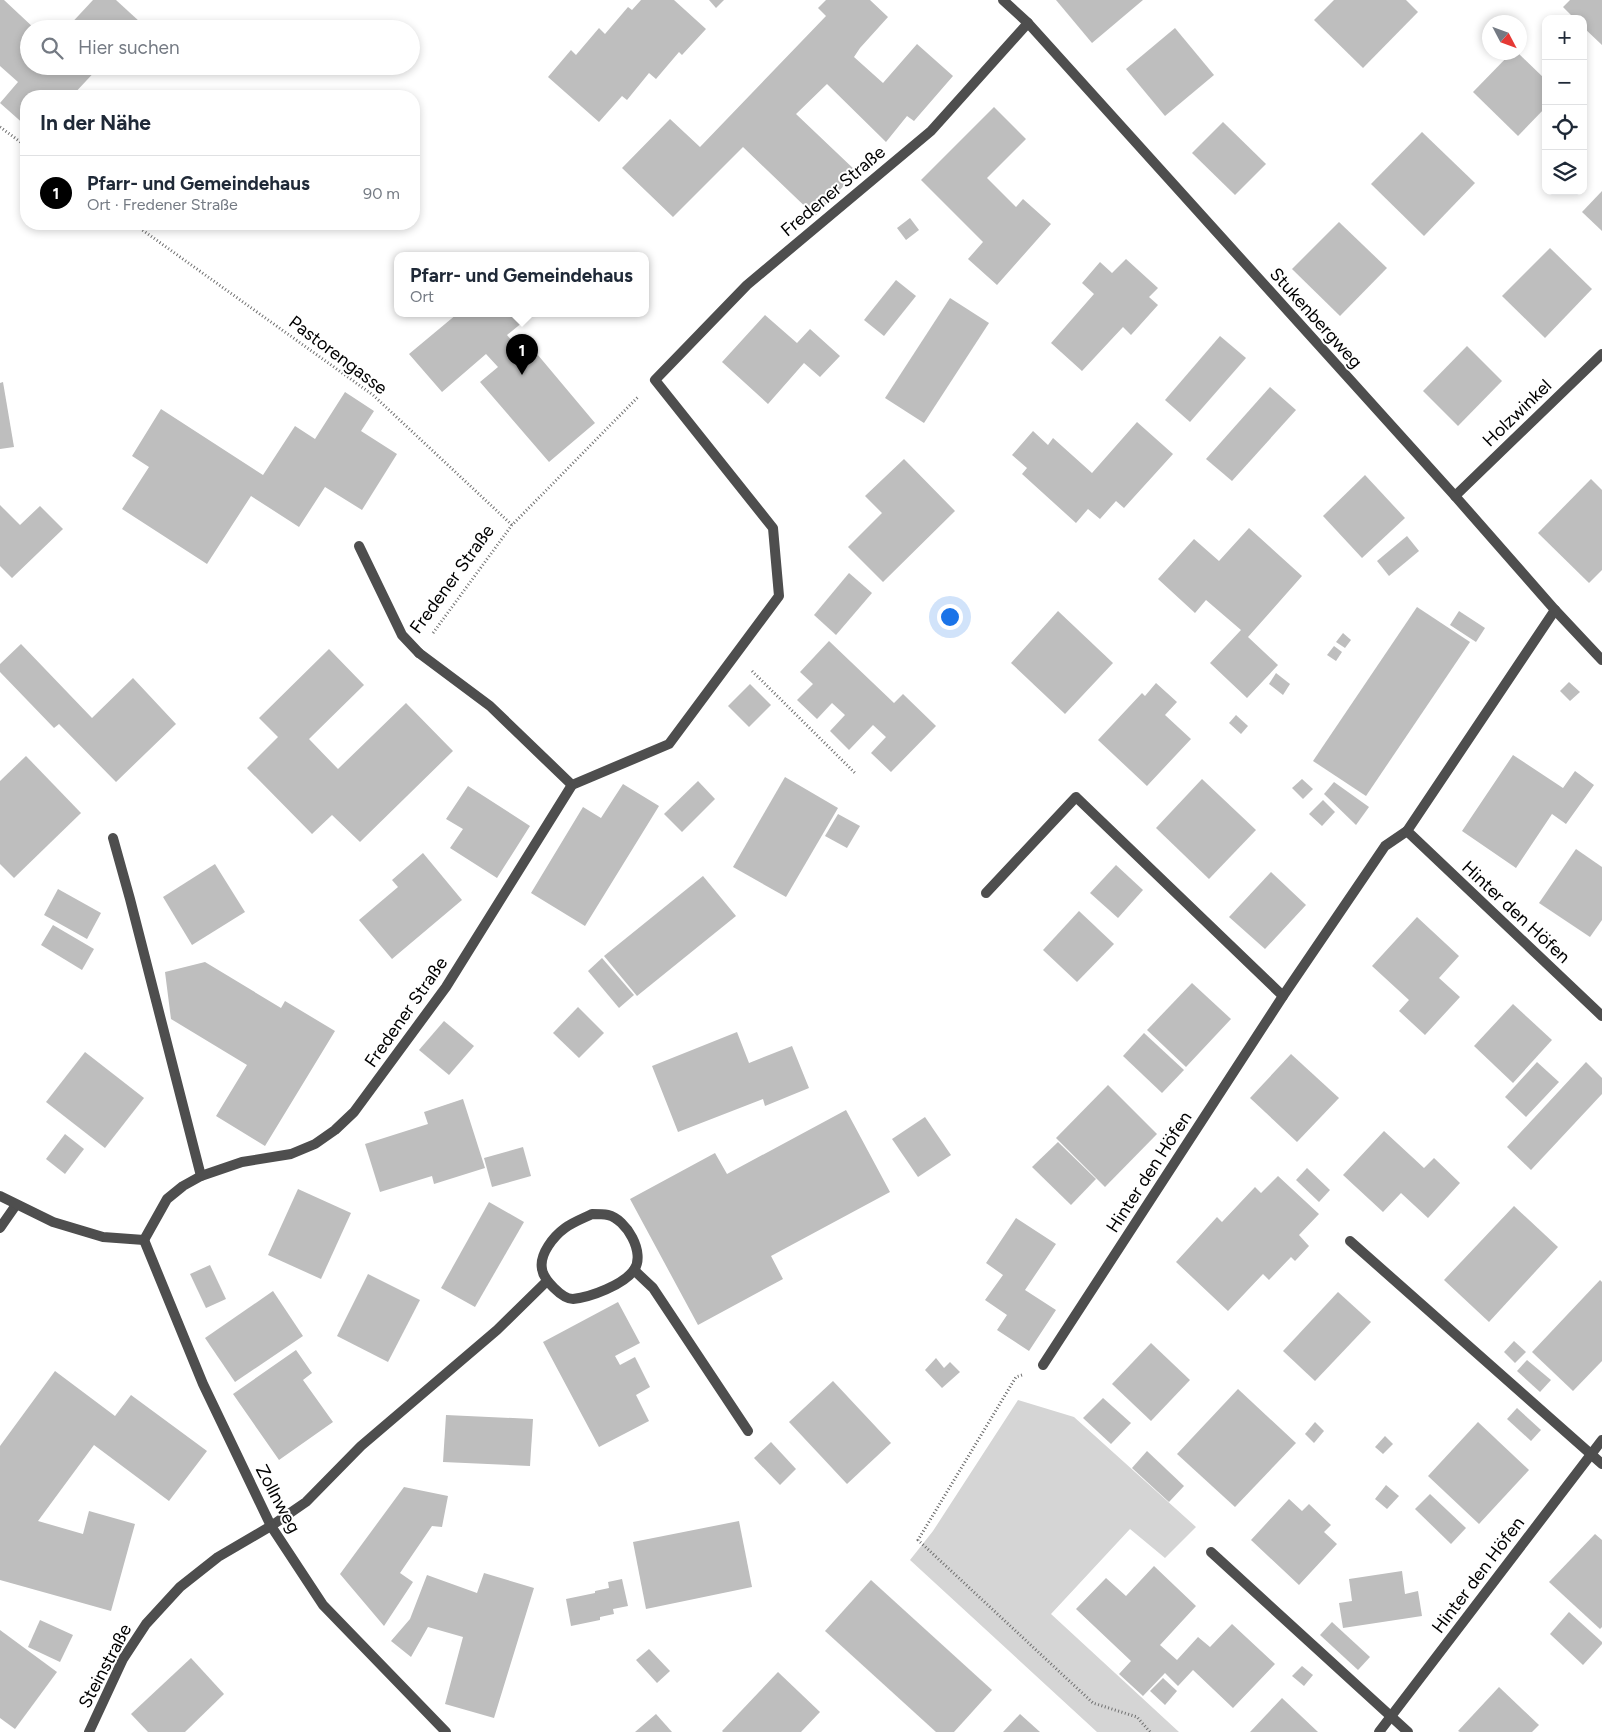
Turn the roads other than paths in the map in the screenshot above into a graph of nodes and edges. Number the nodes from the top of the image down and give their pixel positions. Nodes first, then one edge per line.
1 (1003, 0) edge
2 (1028, 23) junction
3 (1602, 354) edge
4 (1455, 496) junction
5 (359, 546) dead end
6 (1554, 610) junction
7 (1602, 660) edge
8 (572, 785) junction
9 (1407, 831) junction
10 (113, 838) dead end
11 (986, 893) dead end
12 (1283, 996) junction
13 (1602, 1016) edge
14 (201, 1176) junction
15 (0, 1196) edge
16 (16, 1205) junction
17 (0, 1228) edge
18 (144, 1240) junction
19 (1350, 1241) dead end
20 (634, 1270) junction
21 (547, 1281) junction
22 (1043, 1365) road end
23 (748, 1431) dead end
24 (1602, 1440) edge
25 (1592, 1454) junction
26 (1602, 1464) edge
27 (271, 1526) junction
28 (1212, 1552) dead end
29 (1391, 1716) junction
30 (89, 1732) edge
31 (446, 1732) edge
32 (1379, 1732) edge
33 (1408, 1732) edge

1 - 2 street, Stukenbergweg
2 - 4 street, Stukenbergweg
2 - 8 street, Fredener Straße
3 - 4 street, Holzwinkel
4 - 6 street, Stukenbergweg
5 - 8 street, Fredener Straße
6 - 7 street, Stukenbergweg
6 - 9 street, Hinter den Höfen
8 - 14 street, Fredener Straße
9 - 12 street, Hinter den Höfen
9 - 13 street, Hinter den Höfen
10 - 14 street
11 - 12 street
12 - 22 street, Hinter den Höfen
14 - 18 street, Fredener Straße
15 - 16 street
16 - 17 street
16 - 18 street
18 - 27 street, Zollnweg
19 - 25 street
20 - 21 street
20 - 21 street
20 - 23 street
21 - 27 street, Steinstraße
24 - 25 street, Hinter den Höfen
25 - 26 street
25 - 29 street, Hinter den Höfen
27 - 30 street, Steinstraße
27 - 31 street, Zollnweg
28 - 29 street
29 - 32 street, Hinter den Höfen
29 - 33 street

